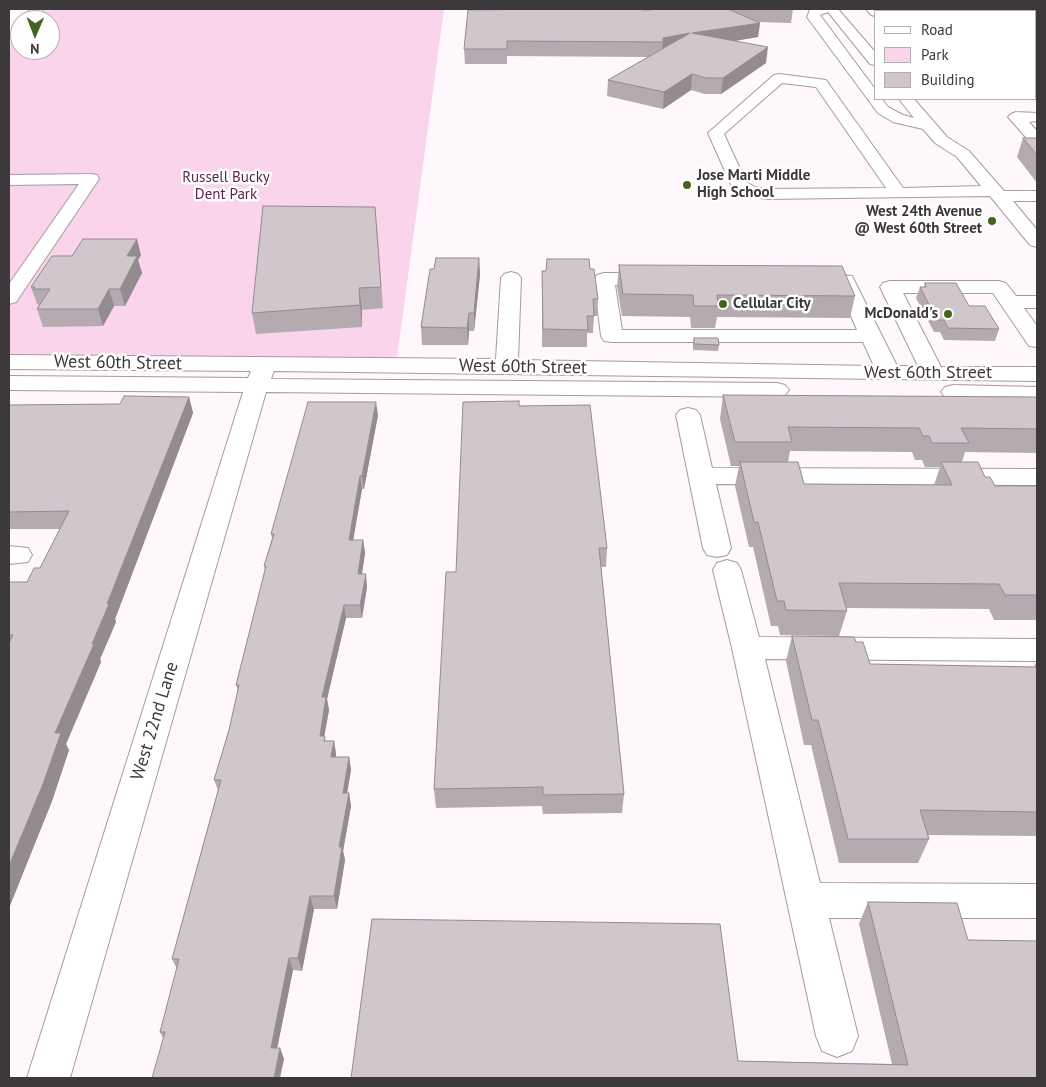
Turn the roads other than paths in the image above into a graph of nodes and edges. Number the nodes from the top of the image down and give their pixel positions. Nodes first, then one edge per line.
1 (824, 9) edge
2 (832, 9) edge
3 (874, 60) edge
4 (874, 98) edge
5 (875, 100) edge
6 (907, 100) edge
7 (1037, 117) edge
8 (928, 126) junction
9 (959, 133) dead end
10 (1037, 140) edge
11 (963, 154) junction
12 (9, 180) edge
13 (898, 193) junction
14 (997, 194) junction
15 (1037, 196) edge
16 (1037, 241) edge
17 (511, 278) dead end
18 (672, 279) edge
19 (816, 280) edge
20 (9, 298) edge
21 (1010, 302) junction
22 (1037, 302) edge
23 (871, 336) junction
24 (1037, 341) edge
25 (9, 362) edge
26 (507, 366) junction
27 (606, 368) junction
28 (889, 373) junction
29 (933, 374) junction
30 (1037, 374) edge
31 (260, 375) junction
32 (9, 383) edge
33 (550, 388) junction
34 (1037, 394) edge
35 (688, 415) dead end
36 (702, 476) junction
37 (1037, 477) edge
38 (747, 648) junction
39 (1037, 650) edge
40 (806, 900) junction
41 (1037, 901) edge
42 (837, 1036) dead end
43 (48, 1078) edge

1 - 4 street
2 - 3 street
5 - 8 street
6 - 8 street
7 - 10 street
8 - 11 street
9 - 11 street
11 - 14 street
12 - 20 street
13 - 13 street
13 - 14 street
14 - 15 street
14 - 16 street
17 - 26 street
18 - 23 street
19 - 23 street
21 - 22 street
21 - 24 street
21 - 29 street
23 - 28 street
25 - 31 street, West 60th Street
26 - 27 street, West 60th Street
26 - 31 street, West 60th Street
27 - 28 street, West 60th Street
27 - 33 street
28 - 29 street, West 60th Street
29 - 30 street, West 60th Street
31 - 32 street, West 60th Street
31 - 33 street, West 60th Street
31 - 43 street, West 22nd Lane
33 - 34 street, West 60th Street
35 - 36 street
36 - 37 street
36 - 38 street
38 - 39 street
38 - 40 street
40 - 41 street
40 - 42 street

